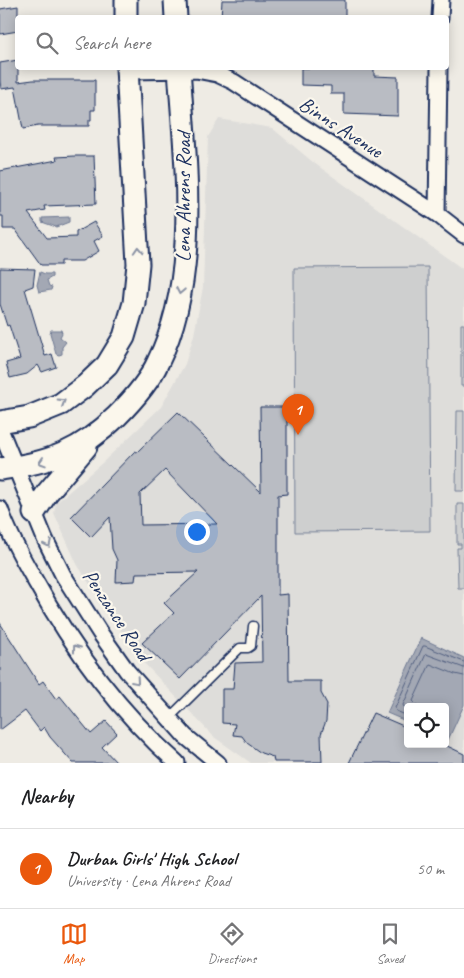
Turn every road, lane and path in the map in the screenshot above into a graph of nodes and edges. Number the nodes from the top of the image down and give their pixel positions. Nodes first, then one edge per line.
1 (126, 0) edge
2 (175, 0) edge
3 (440, 0) edge
4 (126, 15) edge
5 (176, 15) edge
6 (440, 15) edge
7 (127, 70) edge
8 (179, 70) edge
9 (196, 70) edge
10 (439, 70) edge
11 (436, 214) junction
12 (464, 235) edge
13 (0, 422) edge
14 (0, 429) edge
15 (100, 432) junction
16 (8, 468) edge
17 (0, 509) edge
18 (34, 512) junction
19 (253, 626) dead end
20 (165, 714) junction
21 (140, 728) junction
22 (177, 763) edge
23 (218, 763) edge

1 - 4 main road
2 - 5 main road
3 - 6 street
13 -> 7 main road
8 -> 15 main road, Lena Ahrens Road
9 - 11 street, Binns Avenue
10 - 11 street
11 - 12 street, Binns Avenue
14 - 16 street, Penzance Road
15 -> 16 main road, Lena Ahrens Road
15 - 18 main road
16 - 18 street, Penzance Road
21 -> 17 street
18 -> 20 street, Penzance Road
19 - 20 lane
20 - 21 street
20 - 23 street, Penzance Road
21 - 22 street

